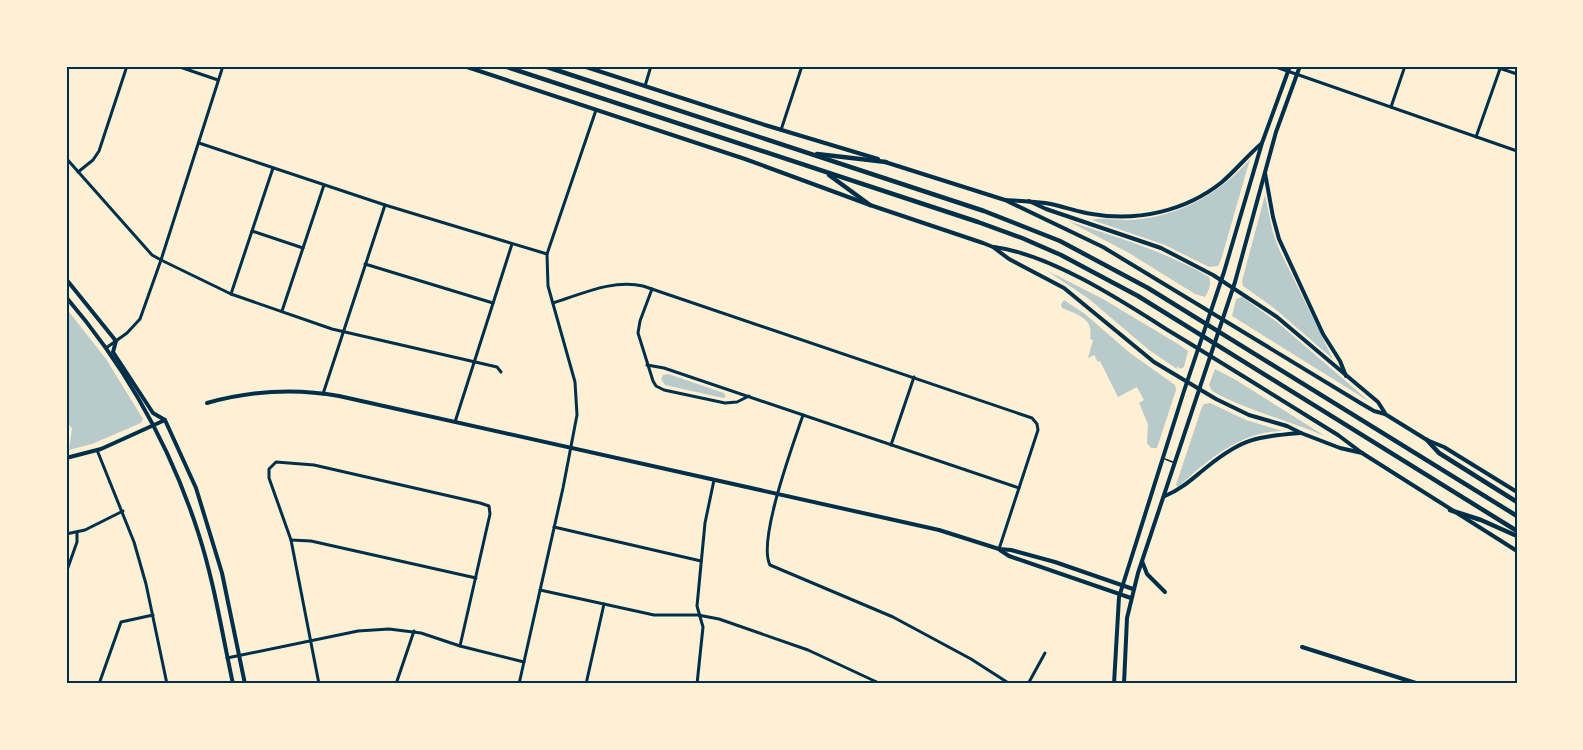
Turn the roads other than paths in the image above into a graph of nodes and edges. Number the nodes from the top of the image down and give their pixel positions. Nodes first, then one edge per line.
1 (127, 66) edge
2 (177, 66) edge
3 (223, 66) edge
4 (464, 66) edge
5 (504, 66) edge
6 (544, 66) edge
7 (583, 66) edge
8 (651, 66) edge
9 (802, 66) edge
10 (1273, 66) edge
11 (1290, 66) edge
12 (1300, 66) edge
13 (1405, 66) edge
14 (1494, 66) edge
15 (1501, 67) edge
16 (1287, 72) junction
17 (1517, 74) edge
18 (1296, 75) junction
19 (218, 80) junction
20 (645, 86) junction
21 (1391, 107) junction
22 (596, 110) junction
23 (780, 130) junction
24 (1476, 136) junction
25 (199, 143) junction
26 (1262, 143) junction
27 (1517, 151) edge
28 (808, 153) junction
29 (66, 158) edge
30 (885, 162) junction
31 (273, 168) junction
32 (78, 172) junction
33 (824, 172) junction
34 (1265, 172) junction
35 (324, 184) junction
36 (1005, 200) junction
37 (1029, 201) junction
38 (385, 205) junction
39 (870, 205) junction
40 (252, 231) junction
41 (513, 244) junction
42 (993, 247) junction
43 (303, 248) junction
44 (547, 254) junction
45 (161, 260) junction
46 (365, 264) junction
47 (66, 279) edge
48 (1221, 280) junction
49 (1232, 287) junction
50 (652, 289) junction
51 (231, 294) junction
52 (66, 297) edge
53 (492, 303) junction
54 (553, 303) junction
55 (282, 312) junction
56 (342, 332) junction
57 (116, 341) junction
58 (106, 348) junction
59 (474, 363) junction
60 (647, 365) junction
61 (501, 372) dead end
62 (1346, 376) junction
63 (914, 378) junction
64 (1187, 382) junction
65 (1199, 389) junction
66 (323, 394) junction
67 (749, 396) junction
68 (207, 403) dead end
69 (1386, 414) junction
70 (803, 415) junction
71 (165, 420) junction
72 (455, 422) junction
73 (154, 425) junction
74 (1301, 433) junction
75 (1427, 440) junction
76 (891, 445) junction
77 (571, 448) junction
78 (97, 450) junction
79 (1362, 453) junction
80 (66, 458) edge
81 (1162, 459) junction
82 (1175, 463) junction
83 (714, 480) junction
84 (1019, 488) junction
85 (1517, 492) edge
86 (778, 494) junction
87 (1165, 496) junction
88 (1517, 502) edge
89 (1450, 510) junction
90 (123, 511) junction
91 (1517, 516) edge
92 (554, 527) junction
93 (1517, 531) edge
94 (77, 532) junction
95 (66, 534) edge
96 (1517, 536) edge
97 (291, 540) junction
98 (999, 549) junction
99 (1517, 551) edge
100 (1142, 560) junction
101 (701, 561) junction
102 (66, 573) edge
103 (476, 578) junction
104 (1123, 585) junction
105 (1133, 589) junction
106 (540, 590) junction
107 (1165, 592) dead end
108 (1120, 594) junction
109 (1131, 598) junction
110 (604, 604) junction
111 (153, 615) junction
112 (698, 615) junction
113 (414, 631) junction
114 (310, 640) junction
115 (460, 646) junction
116 (1302, 647) dead end
117 (1045, 653) dead end
118 (239, 655) junction
119 (227, 658) junction
120 (524, 662) junction
121 (99, 684) edge
122 (167, 684) edge
123 (233, 684) edge
124 (245, 684) edge
125 (319, 684) edge
126 (396, 684) edge
127 (519, 684) edge
128 (586, 684) edge
129 (697, 684) edge
130 (882, 684) edge
131 (1010, 684) edge
132 (1028, 684) edge
133 (1114, 684) edge
134 (1124, 684) edge
135 (1419, 684) edge

1 - 32 street
2 - 19 street
3 - 19 street
4 - 22 main road
5 - 33 highway
6 - 28 highway
7 - 20 main road
8 - 20 street
9 - 23 street
10 - 16 street
11 - 16 main road
12 - 18 main road
13 - 21 street
14 - 15 street
15 - 17 street
15 - 24 street
16 - 18 street
16 - 26 main road
18 - 21 street
18 - 34 main road
19 - 25 street
20 - 23 main road
21 - 24 street
22 - 39 main road
22 - 44 street
23 - 30 main road
24 - 27 street
25 - 31 street
25 - 45 street
26 - 37 main road
26 - 48 main road
28 - 30 highway
28 - 91 highway
29 - 32 street
30 - 36 main road
31 - 35 street
31 - 40 street
32 - 45 street
33 - 39 highway
33 - 93 highway
34 - 49 main road
34 - 62 main road
35 - 38 street
35 - 43 street
36 - 37 main road
36 - 69 main road
37 - 48 main road
38 - 41 street
38 - 46 street
39 - 42 main road
40 - 43 street
40 - 51 street
41 - 44 street
41 - 53 street
42 - 64 main road
42 - 79 main road
43 - 55 street
44 - 54 street
45 - 51 street
45 - 57 street
46 - 53 street
46 - 56 street
47 - 57 main road
48 - 49 main road
48 - 64 main road
49 - 62 main road
49 - 65 main road
50 - 54 street
50 - 60 street
50 - 63 street
51 - 55 street
52 - 58 main road
53 - 59 street
54 - 77 street
55 - 56 street
56 - 59 street
56 - 66 street
57 - 58 street
57 - 71 main road
58 - 73 main road
59 - 61 street
59 - 72 street
60 - 67 street
60 - 67 street
62 - 69 main road
63 - 76 street
63 - 84 street
64 - 65 main road
64 - 81 main road
65 - 74 main road
65 - 82 main road
66 - 68 main road
66 - 72 main road
67 - 70 street
69 - 75 main road
70 - 76 street
70 - 86 street
71 - 73 main road
71 - 118 main road
72 - 77 main road
73 - 78 main road
73 - 119 main road
74 - 79 main road
74 - 87 main road
75 - 85 main road
75 - 88 highway
76 - 84 street
77 - 83 main road
77 - 92 street
78 - 80 main road
78 - 90 street
79 - 89 main road
81 - 82 lane
81 - 104 main road
82 - 87 main road
83 - 86 main road
83 - 101 street
84 - 98 street
86 - 98 main road
86 - 131 street
87 - 100 main road
89 - 96 highway
89 - 99 main road
90 - 94 street
90 - 111 street
92 - 101 street
92 - 106 street
94 - 95 street
94 - 102 street
97 - 103 street
97 - 103 street
97 - 114 street
98 - 104 main road
98 - 108 main road
100 - 105 main road
100 - 107 main road
101 - 112 street
103 - 115 street
104 - 105 main road
104 - 108 main road
105 - 109 main road
106 - 110 street
106 - 120 street
108 - 109 main road
108 - 133 main road
109 - 134 main road
110 - 112 street
110 - 128 street
111 - 121 street
111 - 122 street
112 - 129 street
112 - 130 street
113 - 114 street
113 - 115 street
113 - 126 street
114 - 118 street
114 - 125 street
115 - 120 street
116 - 135 main road
117 - 132 street
118 - 119 street
118 - 124 main road
119 - 123 main road
120 - 127 street

